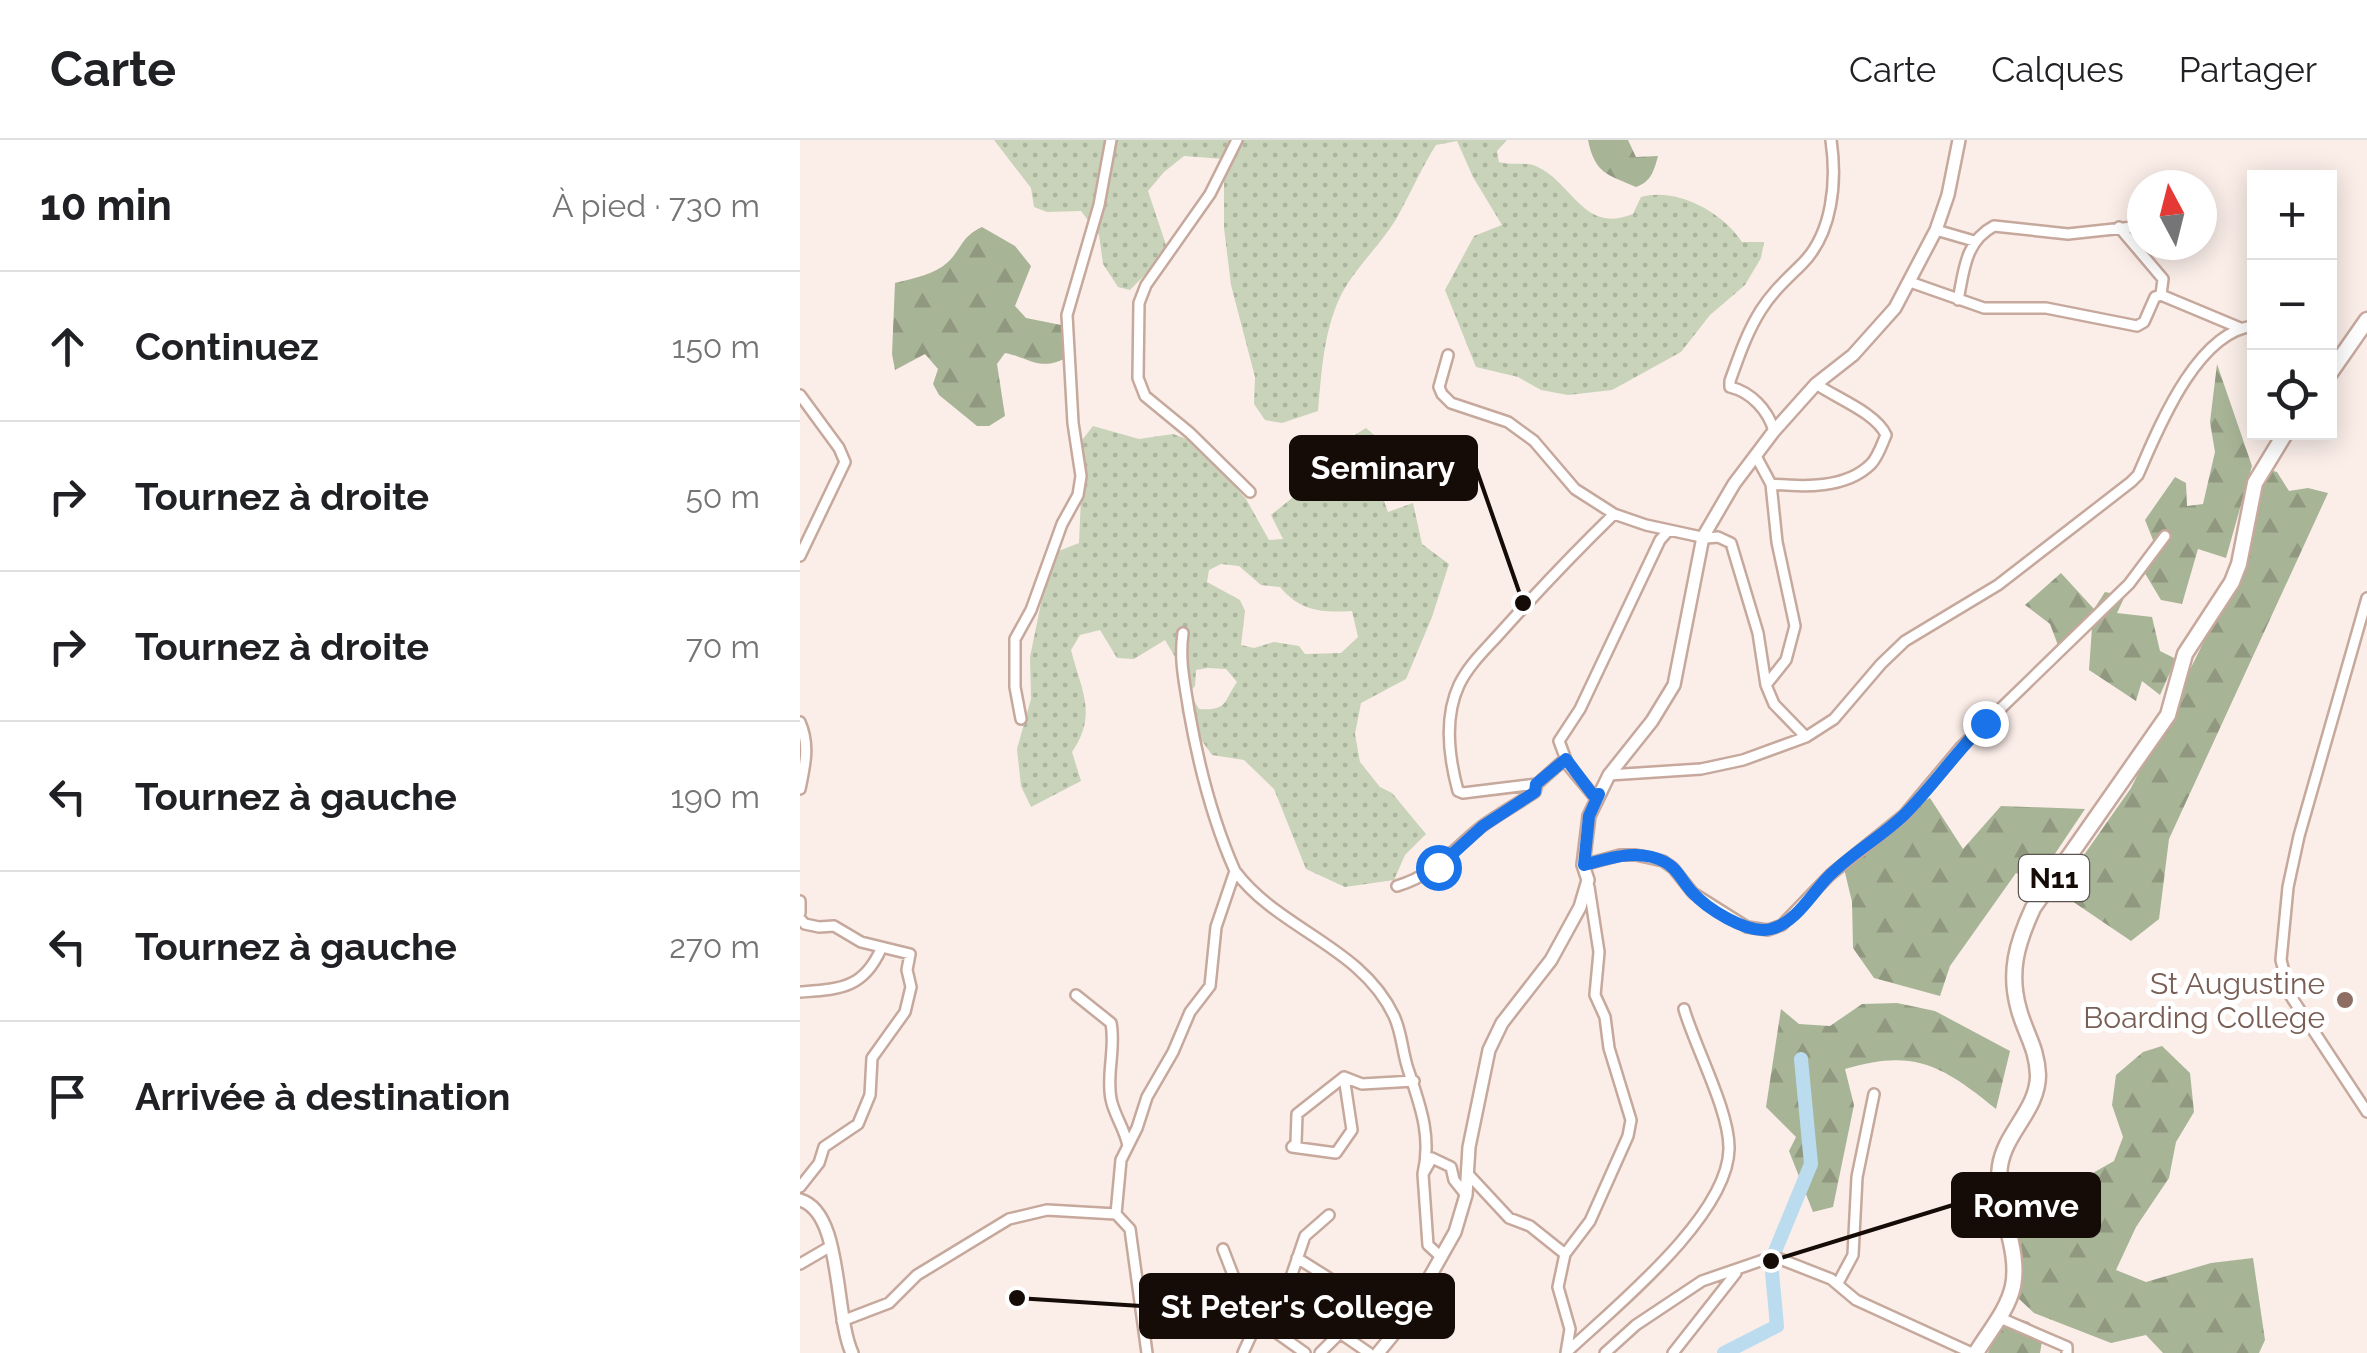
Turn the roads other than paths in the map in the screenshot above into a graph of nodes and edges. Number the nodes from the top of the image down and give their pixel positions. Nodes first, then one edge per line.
1 (1111, 140) edge
2 (1237, 140) edge
3 (1832, 140) edge
4 (1960, 140) edge
5 (2119, 227) junction
6 (2127, 227) edge
7 (1936, 230) junction
8 (1974, 241) junction
9 (1910, 282) junction
10 (2161, 295) junction
11 (1958, 300) junction
12 (2367, 320) edge
13 (2247, 327) edge
14 (2240, 328) junction
15 (2337, 354) edge
16 (1448, 355) dead end
17 (1816, 384) junction
18 (800, 395) edge
19 (1774, 431) junction
20 (2281, 440) edge
21 (1756, 456) junction
22 (1771, 484) junction
23 (1250, 492) dead end
24 (1614, 514) junction
25 (1669, 530) junction
26 (2165, 536) dead end
27 (1703, 537) junction
28 (800, 556) edge
29 (2367, 598) edge
30 (1183, 633) dead end
31 (1766, 685) junction
32 (1022, 719) dead end
33 (800, 722) edge
34 (1806, 737) junction
35 (1566, 759) junction
36 (1609, 775) junction
37 (1536, 784) junction
38 (800, 789) edge
39 (1599, 794) junction
40 (1584, 865) junction
41 (1235, 871) junction
42 (1588, 880) junction
43 (1397, 886) dead end
44 (800, 900) edge
45 (800, 916) edge
46 (881, 949) junction
47 (800, 992) edge
48 (1076, 995) dead end
49 (1684, 1009) dead end
50 (1344, 1078) junction
51 (1414, 1081) junction
52 (1874, 1094) dead end
53 (2367, 1112) edge
54 (1128, 1146) junction
55 (1423, 1174) junction
56 (1469, 1175) junction
57 (800, 1194) edge
58 (1466, 1195) junction
59 (1116, 1214) junction
60 (1330, 1216) dead end
61 (831, 1246) junction
62 (1223, 1248) dead end
63 (1565, 1254) junction
64 (1440, 1256) junction
65 (1297, 1258) junction
66 (800, 1264) edge
67 (1738, 1271) junction
68 (1838, 1284) junction
69 (1254, 1316) junction
70 (1998, 1317) junction
71 (842, 1321) junction
72 (1254, 1329) junction
73 (1340, 1333) junction
74 (852, 1353) edge
75 (1147, 1353) edge
76 (1243, 1353) edge
77 (1305, 1353) edge
78 (1320, 1353) edge
79 (1369, 1353) edge
80 (1378, 1353) edge
81 (1566, 1353) edge
82 (1605, 1353) edge
83 (1673, 1353) edge
84 (1974, 1353) edge
85 (2067, 1353) edge

1 - 32 street
2 - 23 street
3 - 19 street
4 - 7 main road
5 - 6 street
5 - 8 street
5 - 10 street
7 - 8 street
7 - 9 main road
8 - 11 street
9 - 11 street
9 - 17 main road
10 - 11 street
10 - 14 street
12 - 15 highway
13 - 14 street
14 - 34 street
16 - 24 street
17 - 19 main road
17 - 22 street
18 - 28 street
19 - 21 main road
20 - 70 highway, N11
21 - 22 street
21 - 27 main road
22 - 31 street
24 - 25 street
24 - 37 street
25 - 27 street
25 - 35 street
26 - 40 street
27 - 31 street
27 - 36 main road
29 - 53 street
30 - 41 street
31 - 34 street
33 - 38 street
34 - 36 street
35 - 37 street
35 - 39 street
36 - 39 main road
37 - 43 street
39 - 40 main road
40 - 42 main road
41 - 51 street
41 - 54 street
42 - 56 main road
42 - 63 street
44 - 45 street
45 - 46 street
46 - 47 street
46 - 57 street
48 - 54 street
49 - 81 street
50 - 50 street
50 - 51 street
51 - 55 street
52 - 68 street
54 - 59 street
55 - 58 street
55 - 64 street
56 - 58 main road
56 - 63 street
57 - 61 main road
58 - 64 main road
59 - 71 street
59 - 75 street
60 - 65 street
61 - 66 street
61 - 71 main road
62 - 72 street
63 - 81 street
64 - 80 main road
65 - 69 street
65 - 73 street
67 - 68 street
67 - 82 street
67 - 83 street
68 - 84 street
69 - 72 street
69 - 77 street
70 - 84 highway, N11
70 - 85 street
71 - 74 main road
72 - 76 street
73 - 78 street
73 - 79 street

